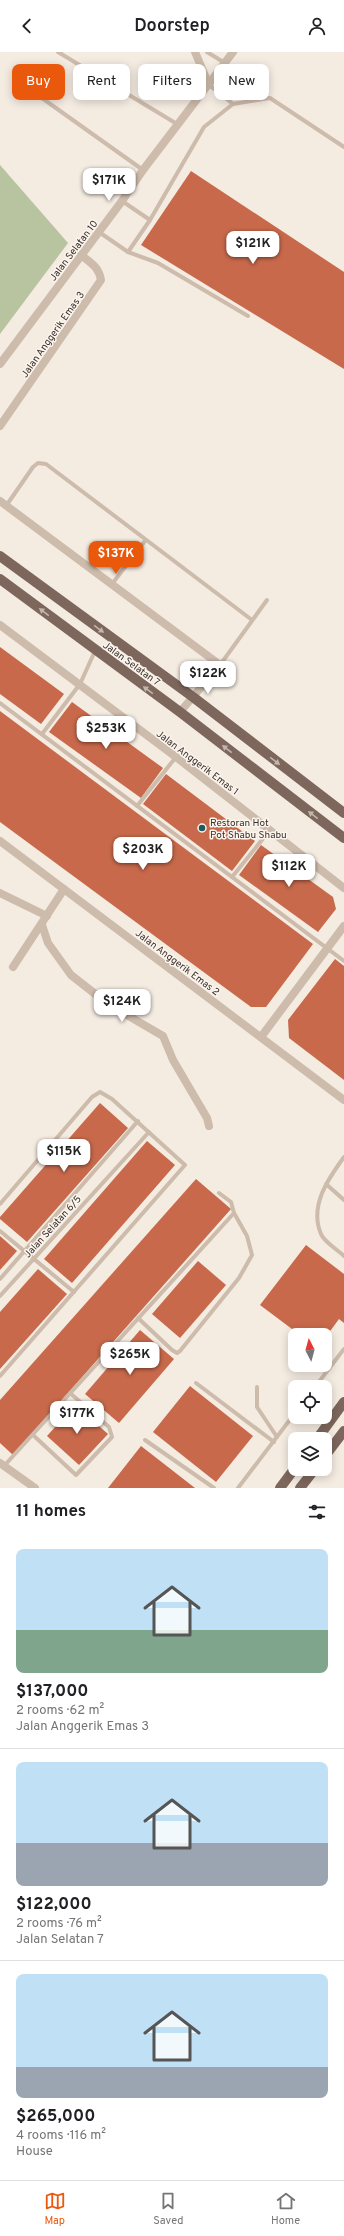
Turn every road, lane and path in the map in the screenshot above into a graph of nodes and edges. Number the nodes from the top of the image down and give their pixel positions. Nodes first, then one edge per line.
1 (58, 52) edge
2 (195, 52) edge
3 (207, 52) edge
4 (233, 52) edge
5 (225, 63) junction
6 (209, 85) junction
7 (45, 100) edge
8 (233, 104) junction
9 (177, 124) junction
10 (344, 147) edge
11 (143, 170) junction
12 (122, 201) junction
13 (150, 220) junction
14 (98, 232) junction
15 (128, 252) junction
16 (81, 255) junction
17 (248, 316) dead end
18 (0, 364) edge
19 (0, 426) edge
20 (3, 504) edge
21 (145, 541) junction
22 (0, 556) edge
23 (0, 579) edge
24 (112, 584) junction
25 (267, 600) dead end
26 (252, 620) junction
27 (0, 625) edge
28 (95, 651) junction
29 (220, 665) junction
30 (80, 684) junction
31 (193, 697) junction
32 (0, 703) edge
33 (180, 712) junction
34 (42, 734) junction
35 (176, 757) junction
36 (137, 806) junction
37 (344, 813) edge
38 (270, 829) junction
39 (344, 838) edge
40 (0, 841) edge
41 (232, 877) junction
42 (344, 888) edge
43 (64, 890) junction
44 (0, 893) edge
45 (47, 916) junction
46 (42, 925) junction
47 (344, 926) edge
48 (328, 948) junction
49 (344, 961) edge
50 (13, 967) dead end
51 (261, 1037) junction
52 (344, 1100) edge
53 (138, 1122) junction
54 (209, 1126) dead end
55 (149, 1132) junction
56 (344, 1157) edge
57 (326, 1184) junction
58 (219, 1193) dead end
59 (344, 1200) edge
60 (0, 1204) edge
61 (234, 1213) junction
62 (0, 1231) edge
63 (25, 1252) junction
64 (344, 1256) edge
65 (33, 1259) junction
66 (0, 1279) edge
67 (74, 1292) junction
68 (0, 1296) edge
69 (138, 1318) junction
70 (344, 1349) edge
71 (0, 1376) edge
72 (320, 1380) edge
73 (196, 1383) dead end
74 (257, 1387) dead end
75 (70, 1393) junction
76 (344, 1402) edge
77 (288, 1422) edge
78 (344, 1431) edge
79 (322, 1432) edge
80 (33, 1435) junction
81 (277, 1436) junction
82 (145, 1440) dead end
83 (274, 1442) junction
84 (332, 1447) edge
85 (2, 1464) edge
86 (289, 1476) edge
87 (309, 1476) edge
88 (36, 1488) edge
89 (214, 1488) edge
90 (238, 1488) edge
91 (280, 1488) edge
92 (300, 1488) edge

1 - 9 lane
2 - 6 street
3 - 5 lane
4 - 5 street, Jalan Selatan 10
5 - 6 street, Jalan Selatan 10
6 - 8 lane
6 - 9 street, Jalan Selatan 10
7 - 11 lane
8 - 10 lane
8 - 13 lane
9 - 11 street, Jalan Selatan 10
11 - 12 street, Jalan Selatan 10
12 - 13 lane
12 - 14 street, Jalan Selatan 10
13 - 15 lane
14 - 15 lane
14 - 16 street, Jalan Selatan 10
15 - 17 lane
16 - 18 street, Jalan Selatan 10
16 - 19 street, Jalan Anggerik Emas 3
20 - 21 lane
20 - 24 street
21 - 24 lane
21 - 26 lane
22 -> 31 main road, Jalan Selatan 7
28 -> 23 main road, Jalan Selatan 7
24 - 29 street
25 - 26 lane
26 - 29 lane
27 - 30 street, Jalan Anggerik Emas 1
28 - 30 lane
33 -> 28 main road, Jalan Selatan 7
29 - 31 street
30 - 34 lane
30 - 35 street, Jalan Anggerik Emas 1
31 - 33 street
31 -> 37 main road, Jalan Selatan 7
32 - 34 lane
39 -> 33 main road, Jalan Selatan 7
34 - 36 lane
35 - 36 lane
35 - 38 street, Jalan Anggerik Emas 1
36 - 41 lane
38 - 41 lane
38 - 42 street, Jalan Anggerik Emas 1
40 - 43 street, Jalan Anggerik Emas 2
41 - 48 lane
43 - 45 street
43 - 51 street, Jalan Anggerik Emas 2
44 - 45 street
45 - 46 street
46 - 50 street
46 - 54 street
47 - 48 street
48 - 49 lane
48 - 51 street
51 - 52 street, Jalan Anggerik Emas 2
53 - 55 lane
53 - 60 lane
53 - 63 lane
55 - 65 lane, Jalan Selatan 6/5
55 - 67 lane
56 - 57 lane
57 - 59 lane
57 - 64 lane
58 - 61 lane
61 - 69 lane
61 - 69 lane
62 - 63 lane
63 - 65 lane
63 - 66 lane
65 - 67 lane
65 - 68 lane, Jalan Selatan 6/5
67 - 71 lane
69 - 75 lane
70 - 72 lane
73 - 83 lane
74 - 81 lane
75 - 80 lane
75 - 80 lane
76 - 79 main road
77 - 81 lane
78 - 84 main road
80 - 85 lane
81 - 83 lane
82 - 89 lane
83 - 90 lane
85 - 88 street
86 - 91 main road
87 - 92 main road

